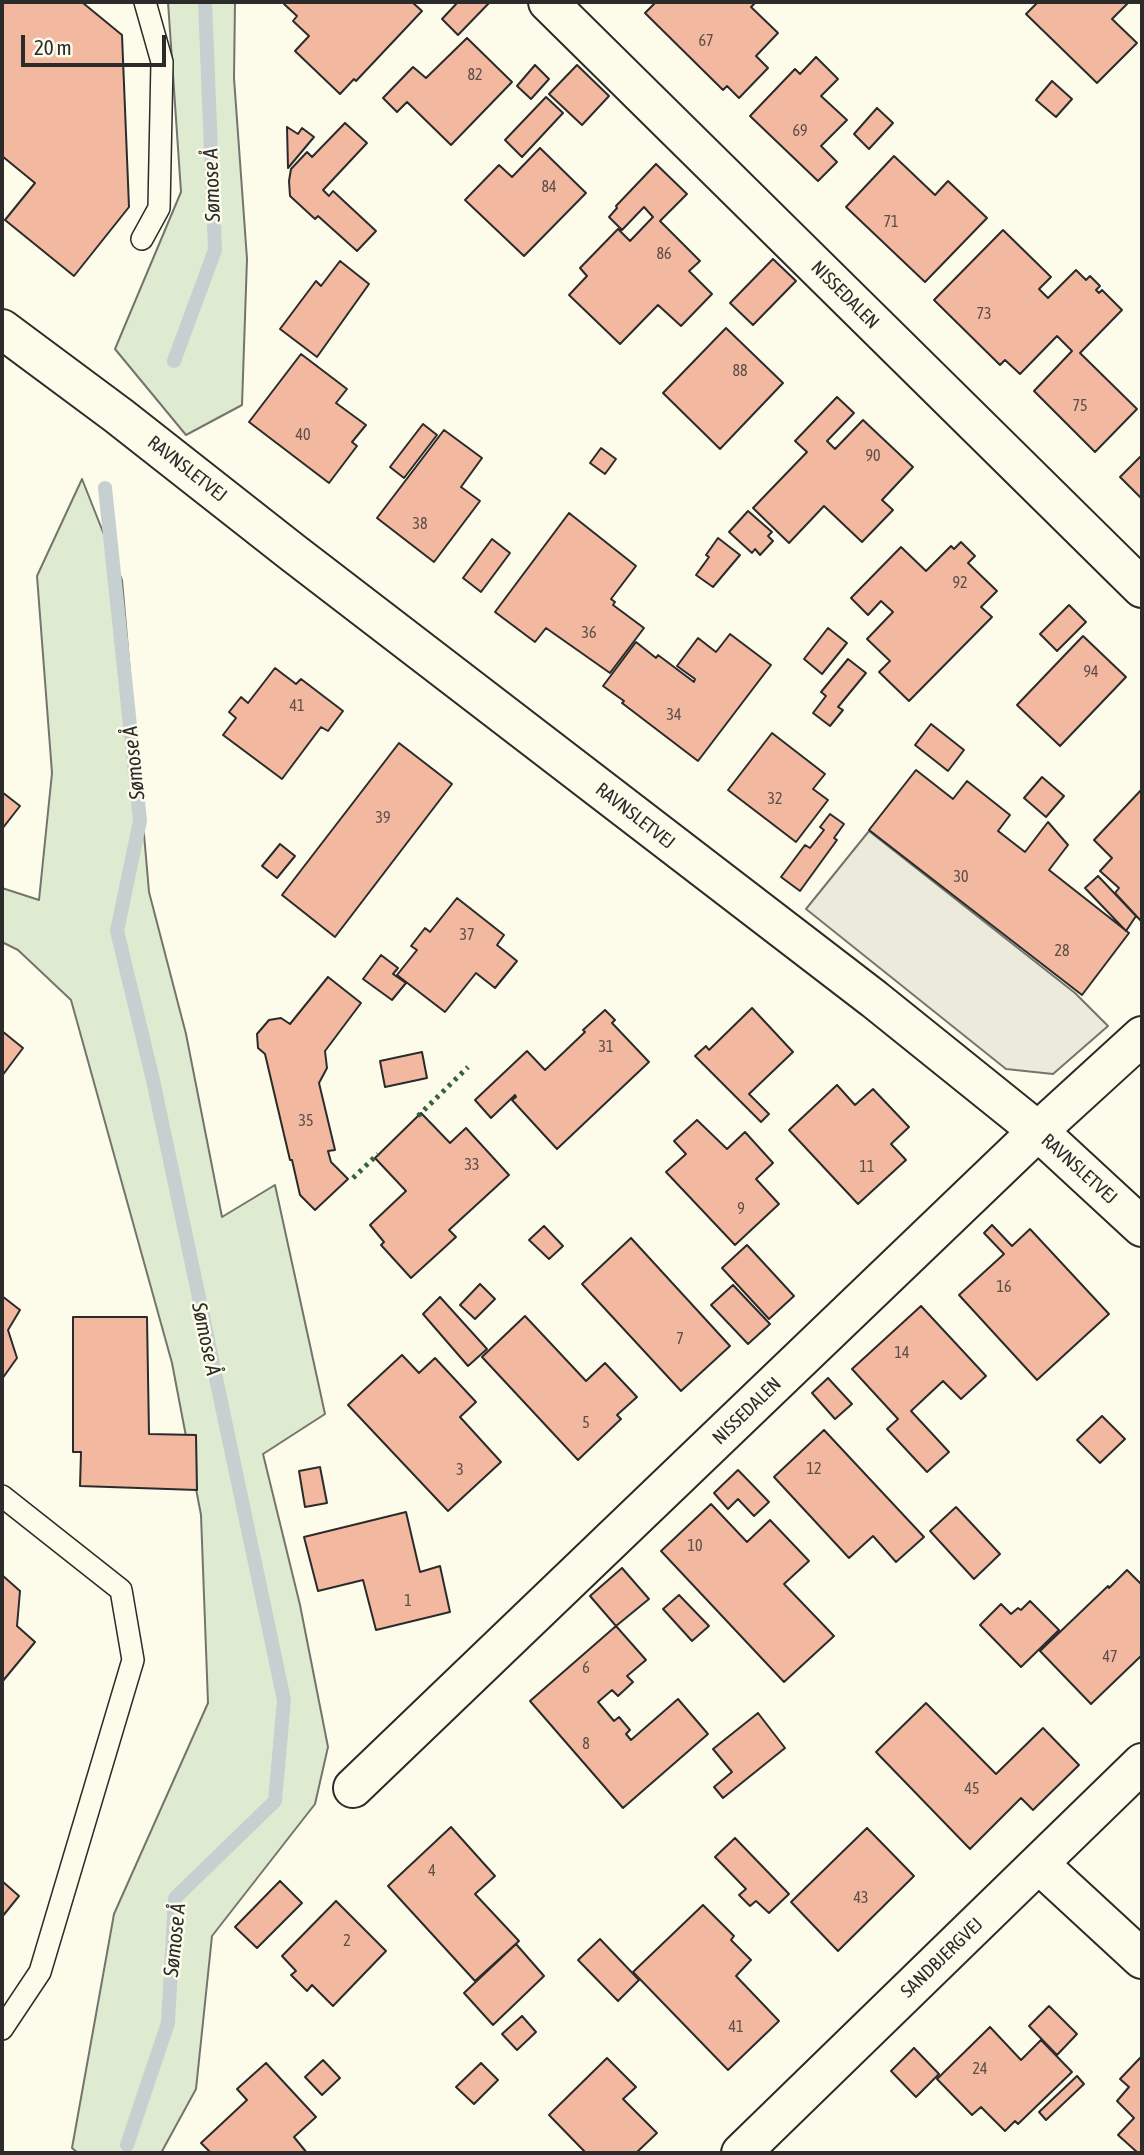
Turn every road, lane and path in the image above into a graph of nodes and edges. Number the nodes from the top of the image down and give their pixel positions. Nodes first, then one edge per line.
1 (145, 2) edge
2 (548, 2) edge
3 (142, 239) dead end
4 (2, 329) edge
5 (1142, 588) edge
6 (1142, 1036) edge
7 (1038, 1131) junction
8 (1142, 1227) edge
9 (2, 1496) edge
10 (1142, 1763) edge
11 (353, 1788) dead end
12 (1039, 1864) junction
13 (1142, 1959) edge
14 (2, 2029) edge
15 (741, 2153) edge

1 - 3 lane
2 - 5 street, NISSEDALEN
4 - 7 street, RAVNSLETVEJ
6 - 7 street, NISSEDALEN
7 - 8 street, RAVNSLETVEJ
7 - 11 street, NISSEDALEN
9 - 14 lane
10 - 12 street, SANDBJERGVEJ
12 - 13 street
12 - 15 street, SANDBJERGVEJ

